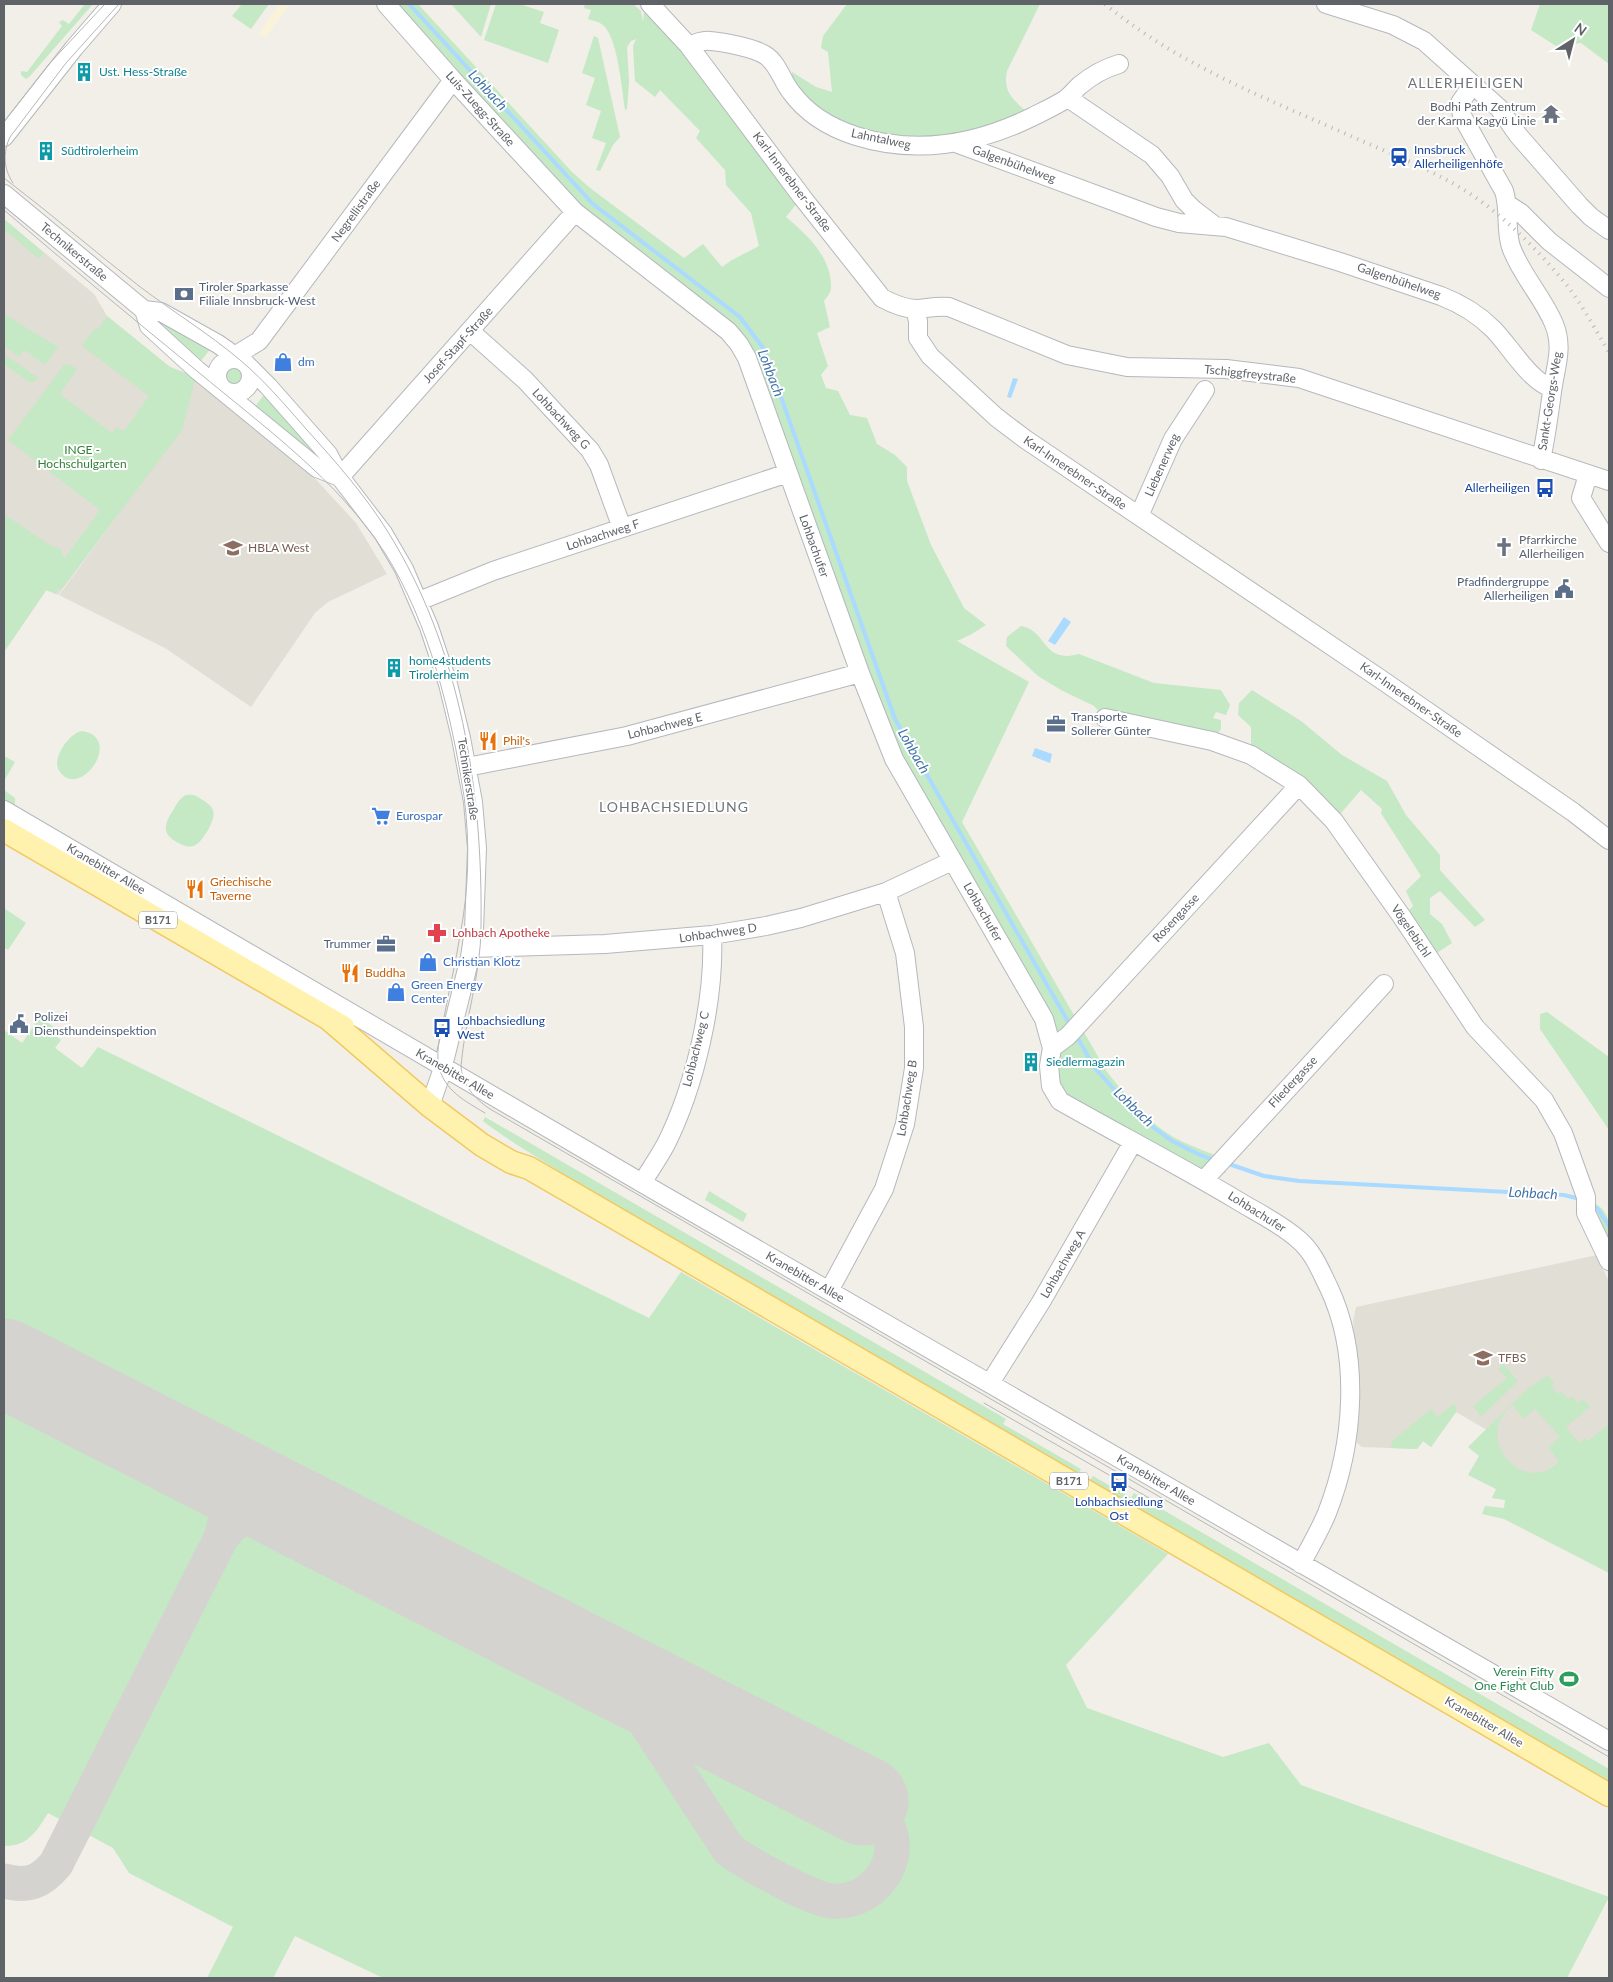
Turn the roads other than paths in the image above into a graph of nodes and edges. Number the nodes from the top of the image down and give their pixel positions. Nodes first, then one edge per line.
1 (112, 4) edge
2 (386, 4) edge
3 (650, 4) edge
4 (1326, 4) edge
5 (1371, 4) edge
6 (1393, 24) junction
7 (688, 46) junction
8 (1119, 64) dead end
9 (453, 80) junction
10 (1468, 91) junction
11 (1068, 98) junction
12 (1518, 135) junction
13 (4, 137) edge
14 (956, 143) junction
15 (4, 194) edge
16 (1507, 204) junction
17 (575, 212) junction
18 (1215, 226) junction
19 (1609, 230) edge
20 (1609, 288) edge
21 (915, 309) junction
22 (144, 310) junction
23 (470, 331) junction
24 (242, 364) junction
25 (1552, 388) junction
26 (223, 390) junction
27 (1205, 390) dead end
28 (1541, 460) junction
29 (788, 473) junction
30 (1588, 475) junction
31 (340, 477) junction
32 (1609, 482) edge
33 (1140, 516) junction
34 (622, 528) junction
35 (1609, 543) edge
36 (419, 601) junction
37 (860, 673) junction
38 (1105, 718) dead end
39 (467, 767) junction
40 (1299, 786) junction
41 (4, 810) edge
42 (4, 830) edge
43 (1609, 840) edge
44 (952, 861) junction
45 (886, 892) junction
46 (712, 935) junction
47 (472, 948) junction
48 (1384, 984) dead end
49 (1052, 1048) junction
50 (443, 1066) junction
51 (433, 1099) junction
52 (1133, 1142) junction
53 (1213, 1170) junction
54 (642, 1183) junction
55 (1609, 1261) edge
56 (829, 1291) junction
57 (990, 1384) junction
58 (1301, 1564) junction
59 (1609, 1741) edge
60 (1609, 1794) edge

1 - 13 street
2 - 9 street, Luis-Zuegg-Straße
3 - 7 street, Karl-Innerebner-Straße
4 - 6 street
5 - 6 street
6 - 10 street
6 - 12 street
7 - 14 street, Lahntalweg
7 - 21 street, Karl-Innerebner-Straße
8 - 11 street, Lahntalweg
9 - 17 street, Luis-Zuegg-Straße
9 - 24 street, Negrellistraße
10 - 12 street
10 - 16 street, Sankt-Georgs-Weg
11 - 14 street, Lahntalweg
11 - 18 street, Galgenbühelweg
12 - 19 street
14 - 18 street, Galgenbühelweg
15 - 22 street, Technikerstraße
16 - 20 street
16 - 25 street, Sankt-Georgs-Weg
17 - 23 street, Josef-Stapf-Straße
17 - 29 street, Lohbachufer
18 - 25 street, Galgenbühelweg
21 - 28 street, Tschiggfreystraße
21 - 33 street, Karl-Innerebner-Straße
22 - 24 street, Technikerstraße
22 - 26 street, Technikerstraße
23 - 31 street, Josef-Stapf-Straße
23 - 34 street, Lohbachweg G
24 - 26 street
24 - 26 street
24 - 31 street, Technikerstraße
25 - 28 street, Sankt-Georgs-Weg
26 - 31 street, Technikerstraße
27 - 33 street, Liebenerweg
28 - 30 street, Tschiggfreystraße
29 - 34 street, Lohbachweg F
29 - 37 street, Lohbachufer
30 - 32 street, Tschiggfreystraße
30 - 35 street
31 - 36 street, Technikerstraße
33 - 43 street, Karl-Innerebner-Straße
34 - 36 street, Lohbachweg F
36 - 39 street, Technikerstraße
37 - 39 street, Lohbachweg E
37 - 44 street, Lohbachufer
38 - 40 street, Vögelebichl
39 - 47 street, Technikerstraße
40 - 49 street, Rosengasse
40 - 55 street, Vögelebichl
41 - 50 street, Kranebitter Allee
42 - 51 main road, Kranebitter Allee / B171
44 - 45 street, Lohbachweg D
44 - 49 street, Lohbachufer
45 - 46 street, Lohbachweg D
45 - 56 street, Lohbachweg B
46 - 47 street, Lohbachweg D
46 - 54 street, Lohbachweg C
47 - 50 street, Technikerstraße
48 - 53 street, Fliedergasse
49 - 52 street, Lohbachufer
50 - 51 street, Technikerstraße
50 - 54 street, Kranebitter Allee
51 - 60 main road, Kranebitter Allee / B171
52 - 53 street, Lohbachufer
52 - 57 street, Lohbachweg A
53 - 58 street, Lohbachufer
54 - 56 street, Kranebitter Allee
56 - 57 street, Kranebitter Allee
57 - 58 street, Kranebitter Allee
58 - 59 street, Kranebitter Allee

